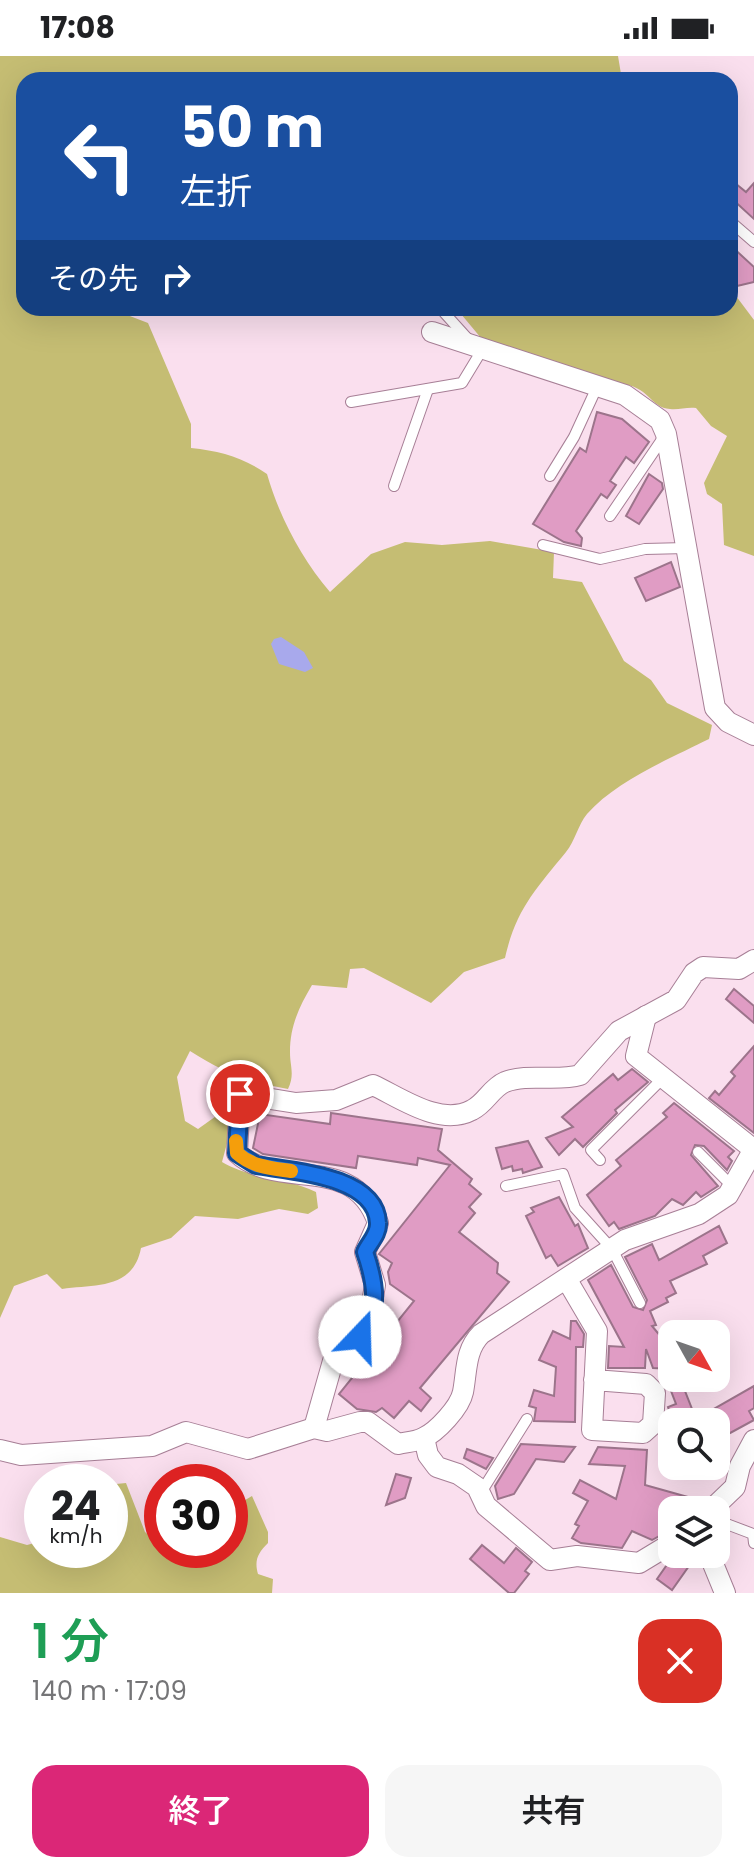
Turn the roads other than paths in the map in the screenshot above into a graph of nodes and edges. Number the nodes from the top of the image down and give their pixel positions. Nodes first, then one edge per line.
1 (738, 228) edge
2 (754, 242) edge
3 (448, 316) edge
4 (432, 332) dead end
5 (479, 349) junction
6 (597, 387) junction
7 (428, 389) junction
8 (351, 402) dead end
9 (666, 434) junction
10 (550, 476) dead end
11 (394, 486) dead end
12 (610, 516) dead end
13 (543, 545) dead end
14 (686, 548) junction
15 (754, 735) edge
16 (754, 960) edge
17 (646, 1016) junction
18 (663, 1078) junction
19 (754, 1149) edge
20 (698, 1152) dead end
21 (600, 1160) dead end
22 (506, 1186) dead end
23 (734, 1188) junction
24 (612, 1249) junction
25 (567, 1280) junction
26 (640, 1303) dead end
27 (594, 1380) dead end
28 (527, 1419) dead end
29 (314, 1428) junction
30 (424, 1438) junction
31 (754, 1440) edge
32 (0, 1450) edge
33 (480, 1494) junction
34 (726, 1496) edge
35 (730, 1525) edge
36 (754, 1543) edge
37 (658, 1551) edge
38 (715, 1568) edge
39 (725, 1593) edge

1 - 2 lane
3 - 5 lane
4 - 5 street
5 - 6 street
5 - 7 lane
6 - 9 street
6 - 10 lane
7 - 8 lane
7 - 11 lane
9 - 12 lane
9 - 14 street
13 - 14 lane
14 - 15 street
16 - 17 street
17 - 18 street
17 - 29 street
18 - 19 street
18 - 21 lane
19 - 23 street
20 - 23 lane
22 - 24 lane
23 - 24 street
24 - 25 street
24 - 26 lane
25 - 27 street
25 - 30 street
28 - 33 lane
29 - 30 street
29 - 32 street
30 - 33 street
31 - 34 street
33 - 37 street
35 - 36 lane
38 - 39 street

